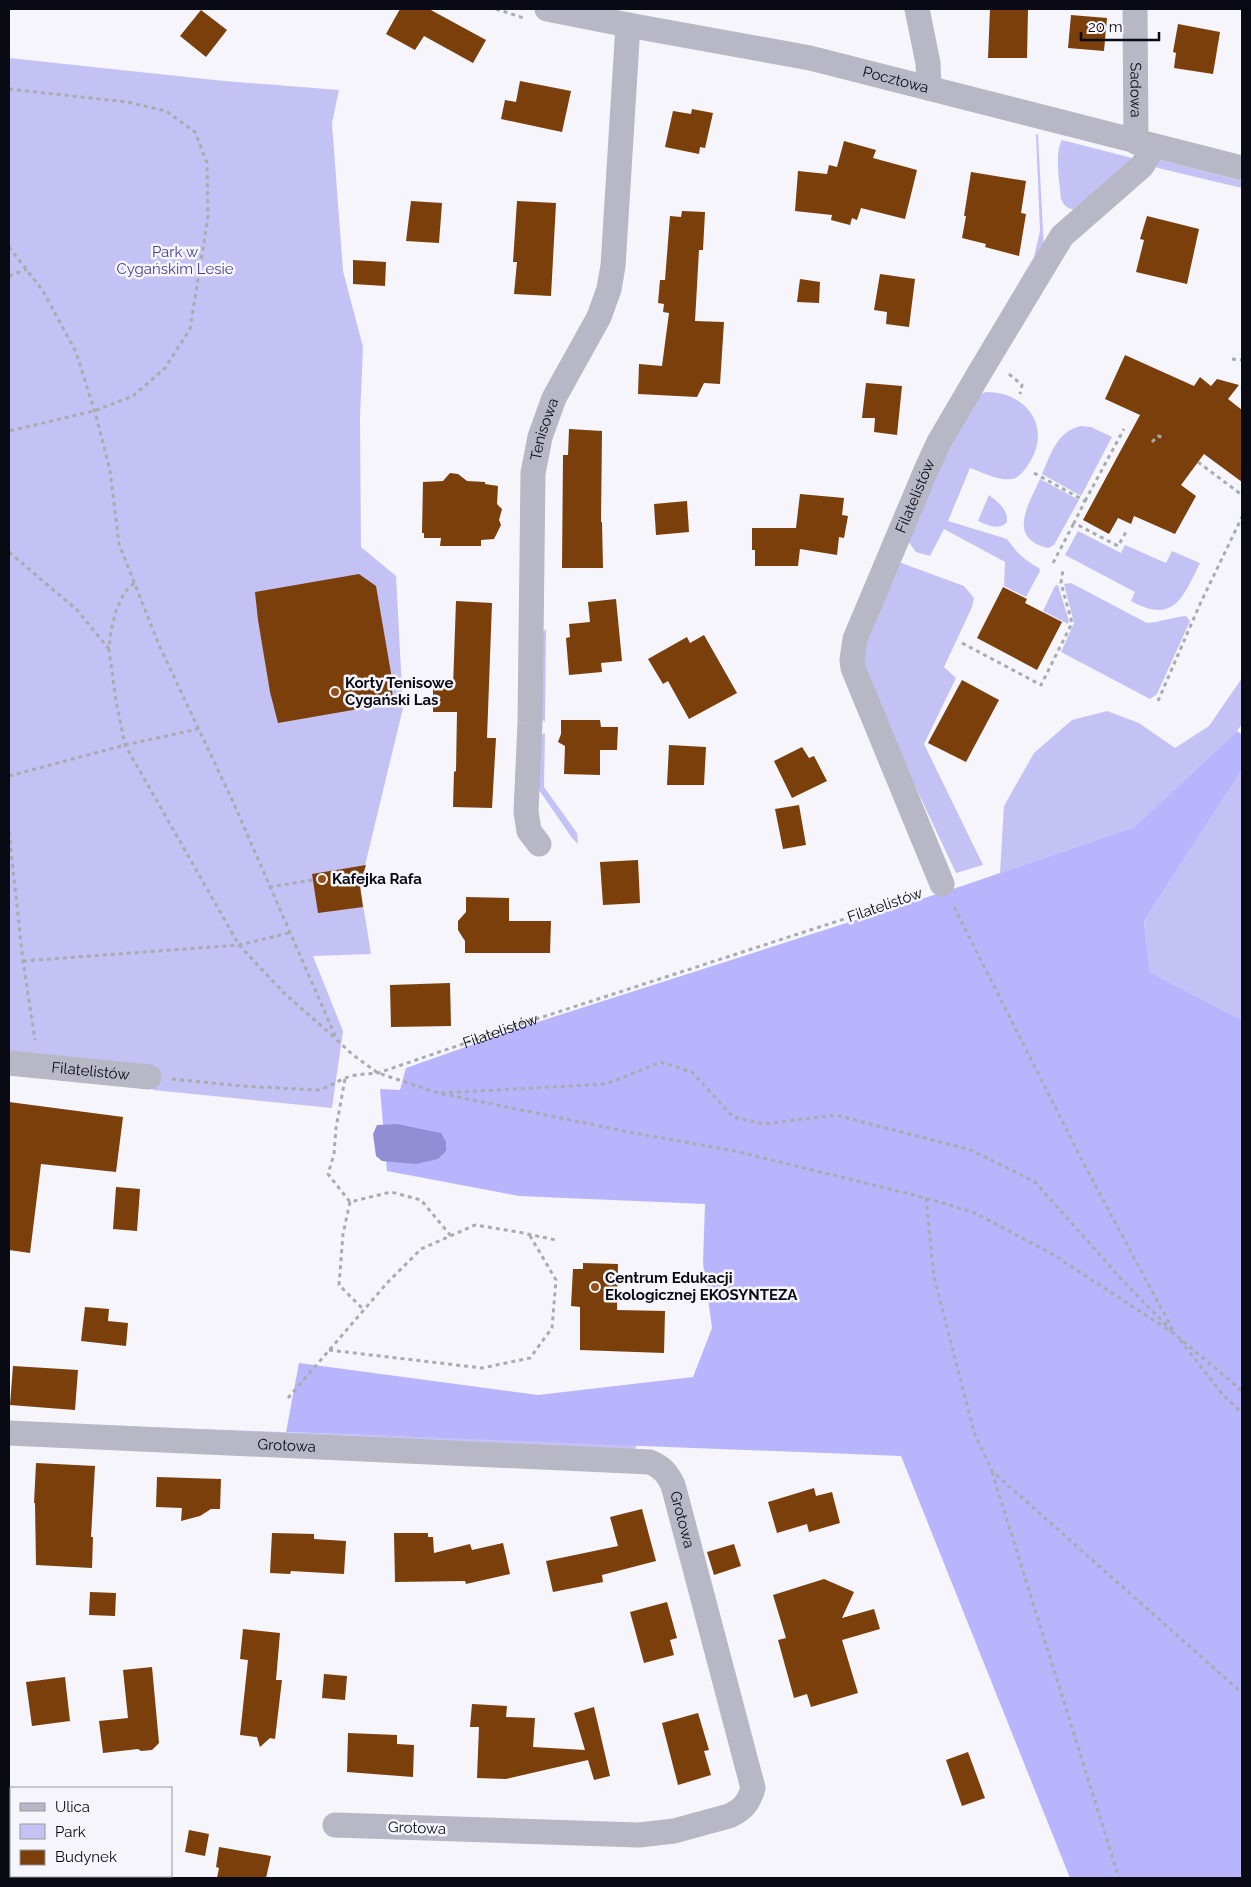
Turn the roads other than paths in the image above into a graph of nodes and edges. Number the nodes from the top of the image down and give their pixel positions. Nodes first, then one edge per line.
1 (547, 9) edge
2 (917, 9) edge
3 (1135, 9) edge
4 (628, 25) junction
5 (929, 88) junction
6 (1145, 144) junction
7 (1242, 168) edge
8 (539, 844) dead end
9 (942, 884) road end
10 (9, 1063) edge
11 (149, 1077) road end
12 (9, 1433) edge
13 (335, 1825) dead end

1 - 4 street, Pocztowa
2 - 5 street
3 - 6 street, Sadowa
4 - 5 street, Pocztowa
4 - 8 street, Tenisowa
5 - 6 street, Pocztowa
6 - 7 street, Pocztowa
6 - 9 street, Filatelistów
10 - 11 street, Filatelistów
12 - 13 street, Grotowa

